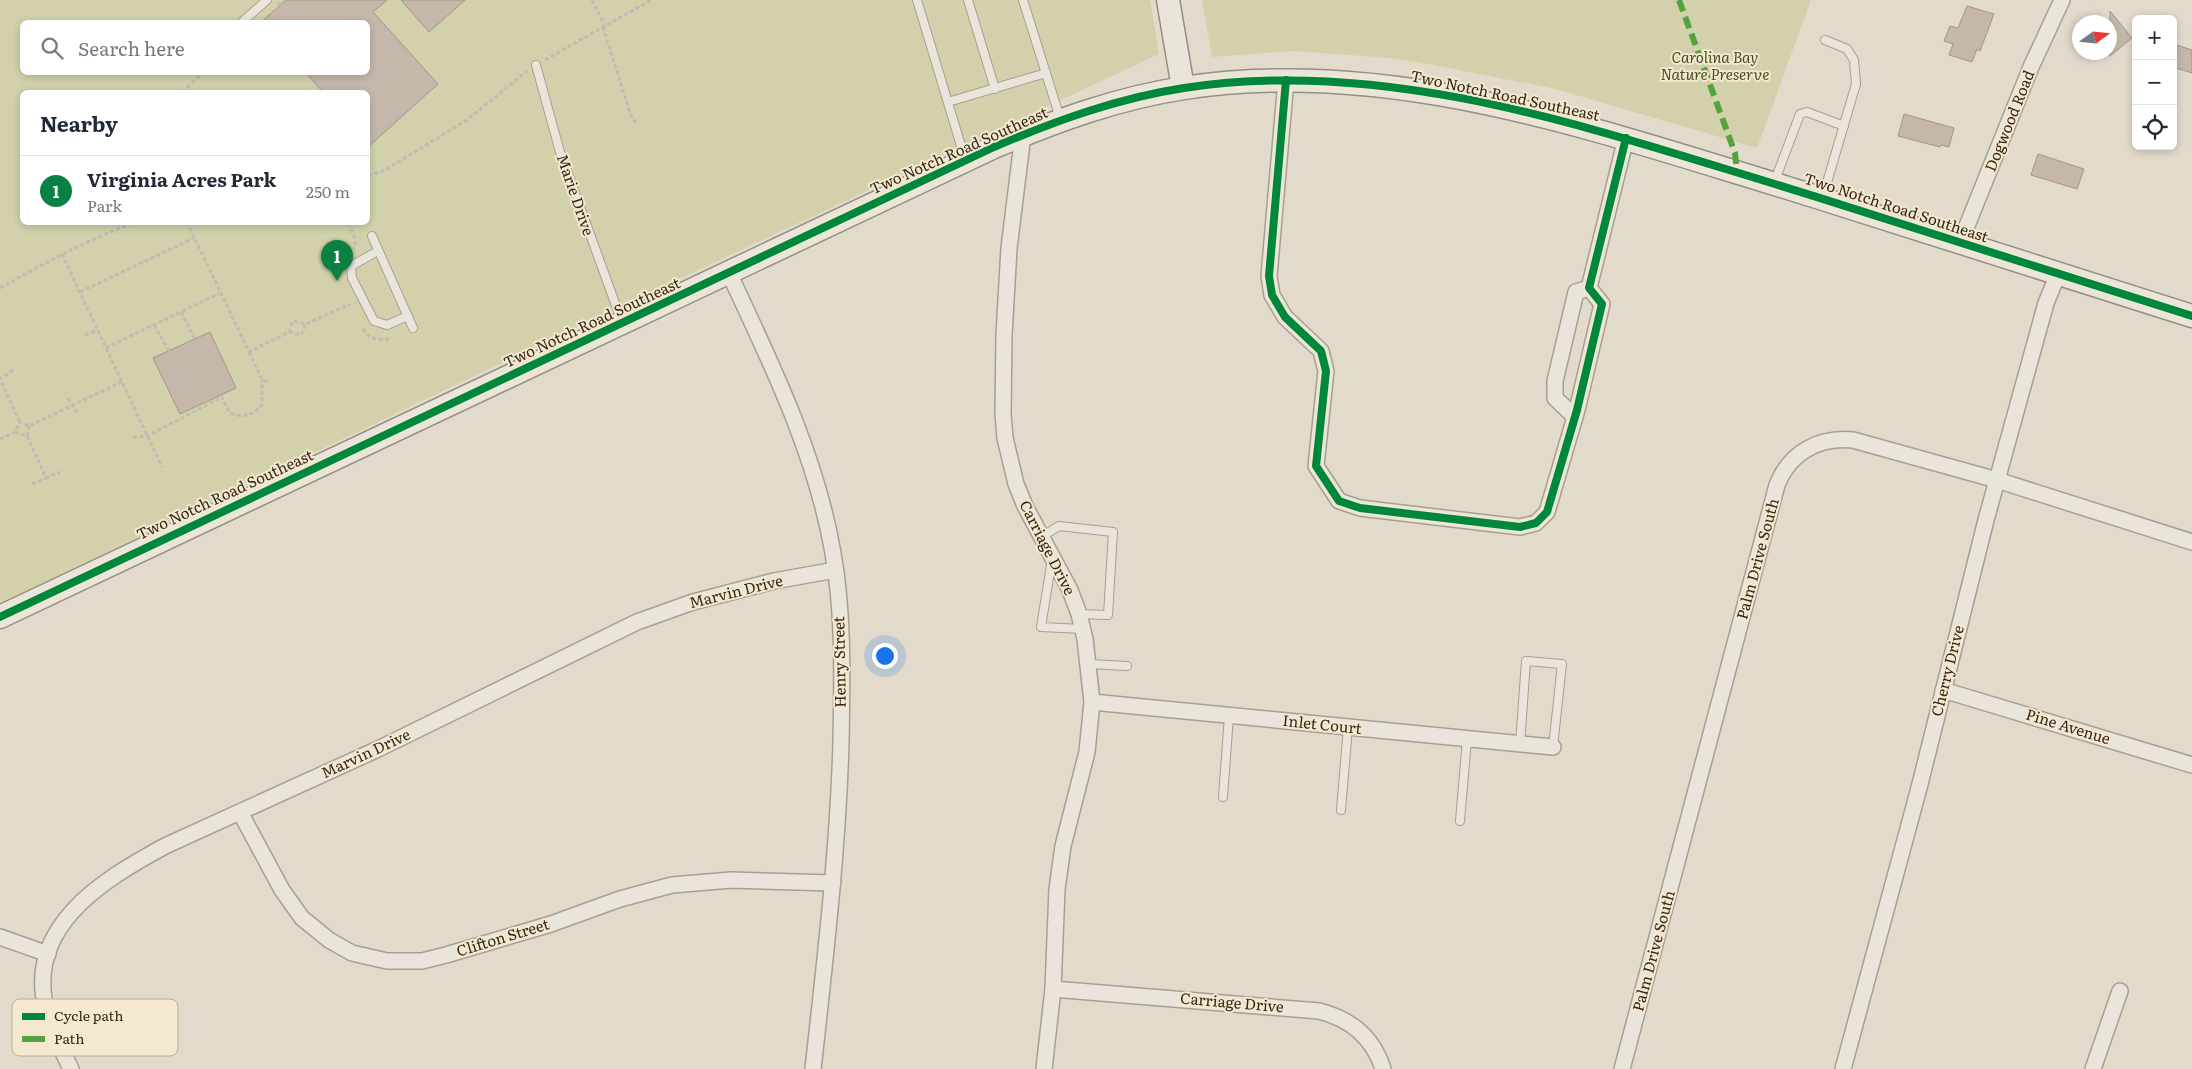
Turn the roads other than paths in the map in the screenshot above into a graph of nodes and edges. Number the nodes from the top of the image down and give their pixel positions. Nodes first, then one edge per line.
1 (266, 0) edge
2 (918, 0) edge
3 (968, 0) edge
4 (1023, 0) edge
5 (1168, 0) edge
6 (2062, 0) edge
7 (244, 20) edge
8 (1824, 40) dead end
9 (536, 65) road end
10 (1046, 72) junction
11 (1286, 80) junction
12 (1183, 88) junction
13 (995, 89) junction
14 (948, 102) junction
15 (1061, 120) junction
16 (1844, 126) junction
17 (1023, 135) junction
18 (1626, 138) junction
19 (966, 161) junction
20 (1774, 183) junction
21 (1822, 199) junction
22 (372, 236) dead end
23 (1960, 243) junction
24 (378, 251) junction
25 (729, 273) junction
26 (2058, 274) junction
27 (1589, 288) junction
28 (408, 316) junction
29 (2192, 316) edge
30 (622, 324) junction
31 (413, 328) dead end
32 (1575, 417) junction
33 (1997, 480) junction
34 (1041, 537) junction
35 (2192, 542) edge
36 (1052, 558) junction
37 (835, 570) junction
38 (1079, 614) junction
39 (0, 617) edge
40 (1083, 629) junction
41 (1089, 664) junction
42 (1127, 666) dead end
43 (1943, 690) junction
44 (1092, 702) junction
45 (1229, 716) junction
46 (1348, 727) junction
47 (1467, 739) junction
48 (1520, 744) junction
49 (1553, 747) joint
50 (2192, 765) edge
51 (1223, 797) dead end
52 (1341, 810) dead end
53 (240, 812) junction
54 (1460, 821) dead end
55 (832, 883) junction
56 (0, 937) edge
57 (48, 954) junction
58 (1053, 989) junction
59 (2120, 991) dead end
60 (44, 999) edge
61 (65, 1056) edge
62 (71, 1069) edge
63 (813, 1069) edge
64 (1044, 1069) edge
65 (1383, 1069) edge
66 (1622, 1069) edge
67 (1843, 1069) edge
68 (2093, 1069) edge

1 - 7 lane
2 - 14 lane
3 - 13 lane
4 - 10 lane
5 - 12 street
6 - 23 street, Dogwood Road
8 - 16 lane
9 - 30 lane, Marie Drive
10 - 13 lane
10 - 15 lane
11 - 12 street, Two Notch Road Southeast
11 - 18 street, Two Notch Road Southeast
11 - 32 street
12 - 15 street, Two Notch Road Southeast
13 - 14 lane
14 - 19 lane
15 - 17 street, Two Notch Road Southeast
16 - 20 lane
16 - 21 lane
17 - 19 street, Two Notch Road Southeast
17 - 34 street, Carriage Drive
18 - 20 street, Two Notch Road Southeast
18 - 27 street
19 - 25 street, Two Notch Road Southeast
20 - 21 street, Two Notch Road Southeast
21 - 23 street, Two Notch Road Southeast
22 - 24 lane
23 - 26 street, Two Notch Road Southeast
24 - 28 lane
24 - 28 lane
25 - 30 street, Two Notch Road Southeast
25 - 37 street, Henry Street
26 - 29 street, Two Notch Road Southeast
26 - 33 street, Cherry Drive
27 - 32 street
27 - 32 street
28 - 31 lane
30 - 39 street, Two Notch Road Southeast
33 - 35 street, Palm Drive South
33 - 43 street, Cherry Drive
33 - 66 street, Palm Drive South
34 - 36 street, Carriage Drive
34 - 38 lane
36 - 38 street, Carriage Drive
36 - 40 lane
37 - 53 street, Marvin Drive
37 - 55 street, Henry Street
38 - 40 street, Carriage Drive
40 - 41 street, Carriage Drive
41 - 42 lane
41 - 44 street, Carriage Drive
43 - 50 street, Pine Avenue
43 - 67 street, Cherry Drive
44 - 45 street, Inlet Court
44 - 58 street, Carriage Drive
45 - 46 street, Inlet Court
45 - 51 lane
46 - 47 street, Inlet Court
46 - 52 lane
47 - 48 street, Inlet Court
47 - 54 lane
48 - 49 street, Inlet Court
48 - 49 lane
53 - 55 street, Clifton Street
53 - 57 street, Marvin Drive
55 - 63 street, Henry Street
56 - 57 street
57 - 60 street, Marvin Drive
58 - 64 street, Carriage Drive
58 - 65 street, Carriage Drive
59 - 68 street
61 - 62 street, Marvin Drive

